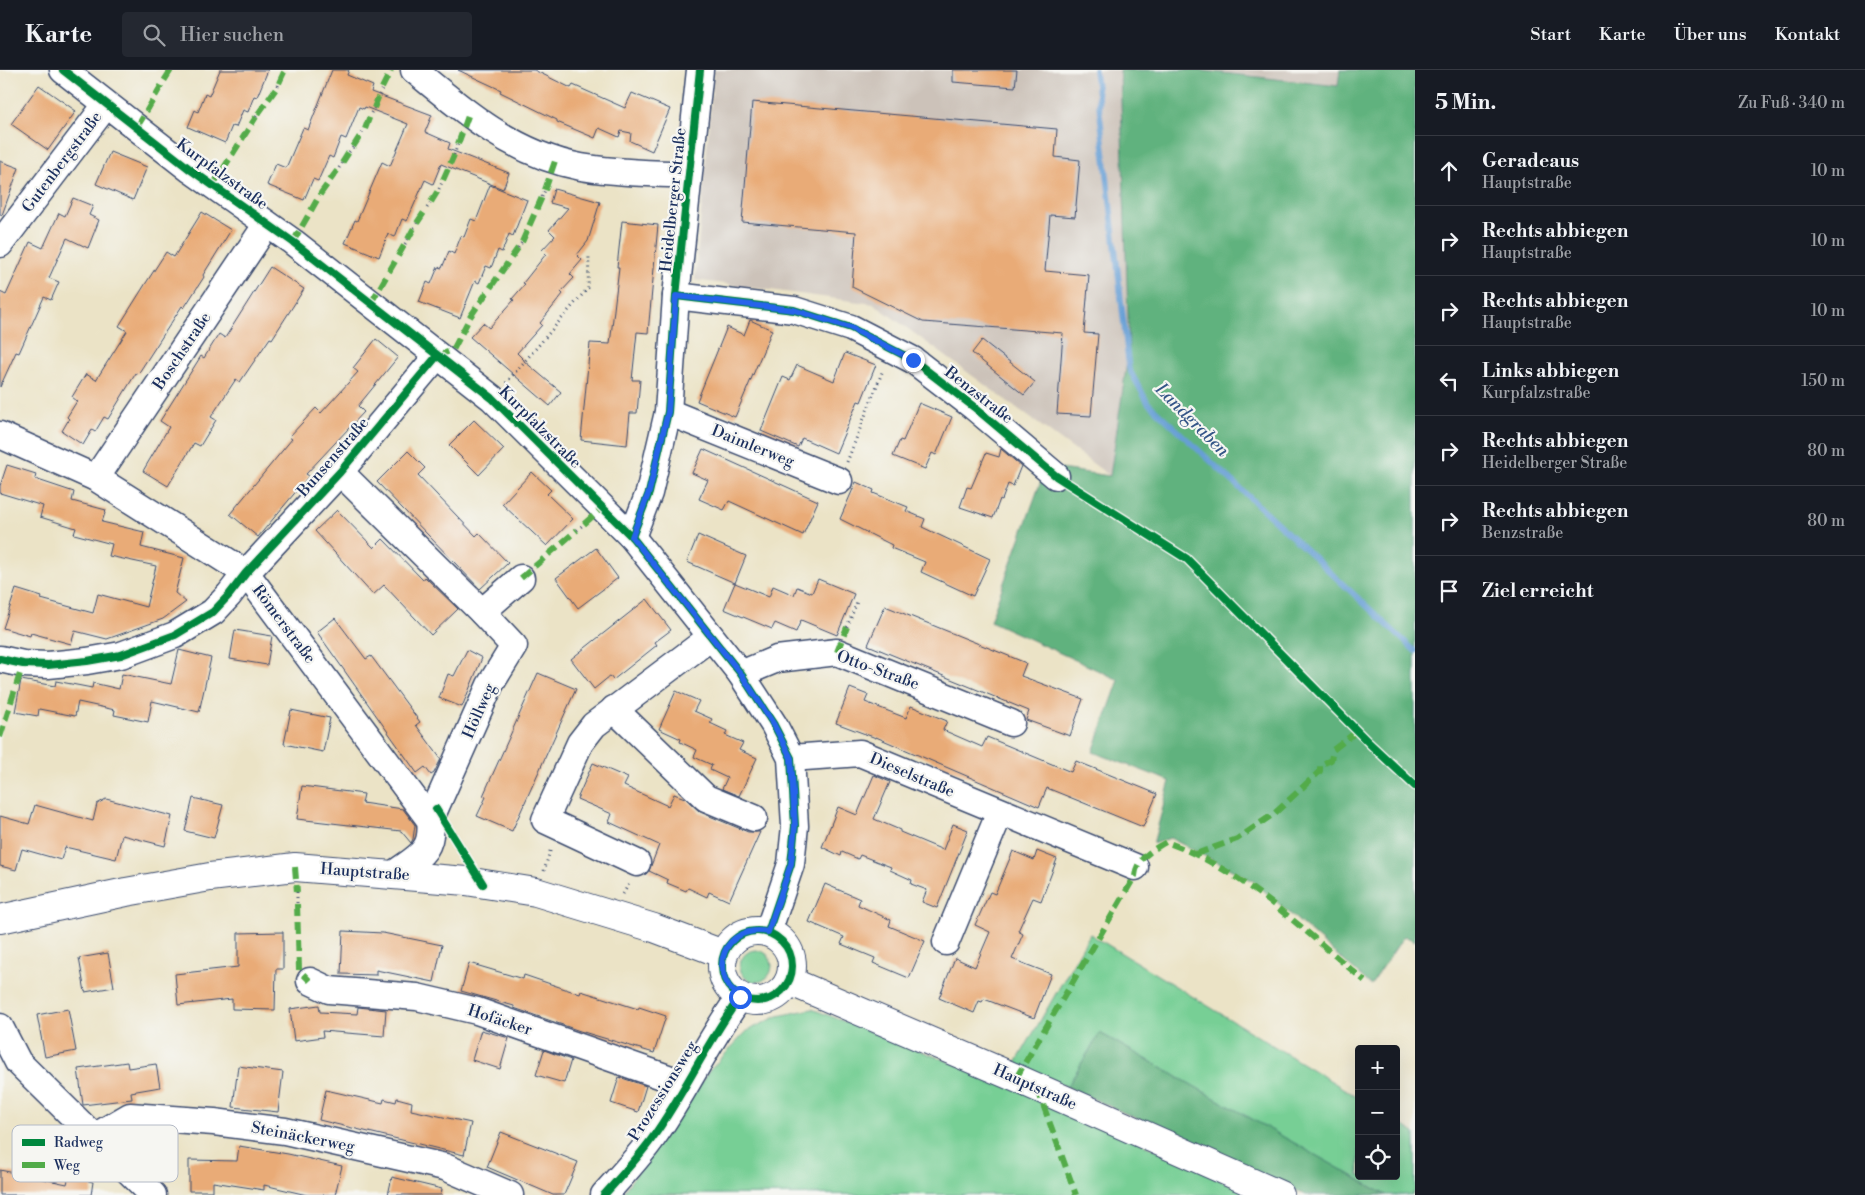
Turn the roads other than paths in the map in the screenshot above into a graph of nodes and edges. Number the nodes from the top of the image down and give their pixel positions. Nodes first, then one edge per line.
1 (62, 70) edge
2 (414, 70) edge
3 (700, 70) edge
4 (106, 105) junction
5 (688, 175) junction
6 (267, 224) junction
7 (0, 244) edge
8 (676, 296) junction
9 (437, 356) junction
10 (668, 412) junction
11 (0, 435) edge
12 (340, 472) junction
13 (842, 474) road end
14 (1056, 476) dead end
15 (96, 478) junction
16 (632, 537) junction
17 (246, 573) junction
18 (521, 578) dead end
19 (482, 612) junction
20 (711, 636) junction
21 (0, 659) edge
22 (741, 674) junction
23 (614, 709) junction
24 (1011, 723) dead end
25 (791, 758) junction
26 (1000, 812) junction
27 (754, 818) dead end
28 (430, 820) junction
29 (637, 863) road end
30 (1135, 867) dead end
31 (394, 874) junction
32 (0, 919) edge
33 (768, 932) junction
34 (946, 942) dead end
35 (724, 954) junction
36 (310, 981) dead end
37 (789, 981) junction
38 (740, 997) junction
39 (0, 1027) edge
40 (685, 1084) junction
41 (82, 1125) edge
42 (115, 1125) edge
43 (140, 1182) edge
44 (153, 1195) edge
45 (510, 1195) edge
46 (604, 1195) edge
47 (1280, 1195) edge

1 - 4 street, Kurpfalzstraße
2 - 5 street
3 - 5 street, Heidelberger Straße
4 - 6 street, Kurpfalzstraße
4 - 7 street, Gutenbergstraße
5 - 8 street, Heidelberger Straße
6 - 9 street, Kurpfalzstraße
6 - 15 street, Boschstraße
8 - 10 street, Heidelberger Straße
8 - 14 street, Benzstraße
9 - 12 street, Bunsenstraße
9 - 16 street, Kurpfalzstraße
10 - 13 street, Daimlerweg
10 - 16 street, Heidelberger Straße
11 - 15 street, Römerstraße
12 - 17 street, Bunsenstraße
12 - 19 street, Höllweg
15 - 17 street, Römerstraße
16 - 20 street, Kurpfalzstraße
17 - 21 street, Bunsenstraße
17 - 28 street, Römerstraße
18 - 19 street
19 - 28 street, Höllweg
20 - 22 street, Kurpfalzstraße
20 - 23 street
22 - 24 street, Otto-Straße
22 - 25 street, Kurpfalzstraße
23 - 27 street
23 - 29 street
25 - 26 street, Dieselstraße
25 - 33 street, Kurpfalzstraße
26 - 30 street, Dieselstraße
26 - 34 street
28 - 31 street
31 - 32 main road, Hauptstraße
31 - 35 main road, Hauptstraße
33 - 35 main road
33 - 37 main road
35 - 38 main road
36 - 40 street, Hofäcker
37 - 38 main road
37 - 47 main road, Hauptstraße
38 - 40 street, Prozessionsweg
39 - 41 street
40 - 46 street, Prozessionsweg
42 - 45 street, Steinäckerweg
43 - 44 street

